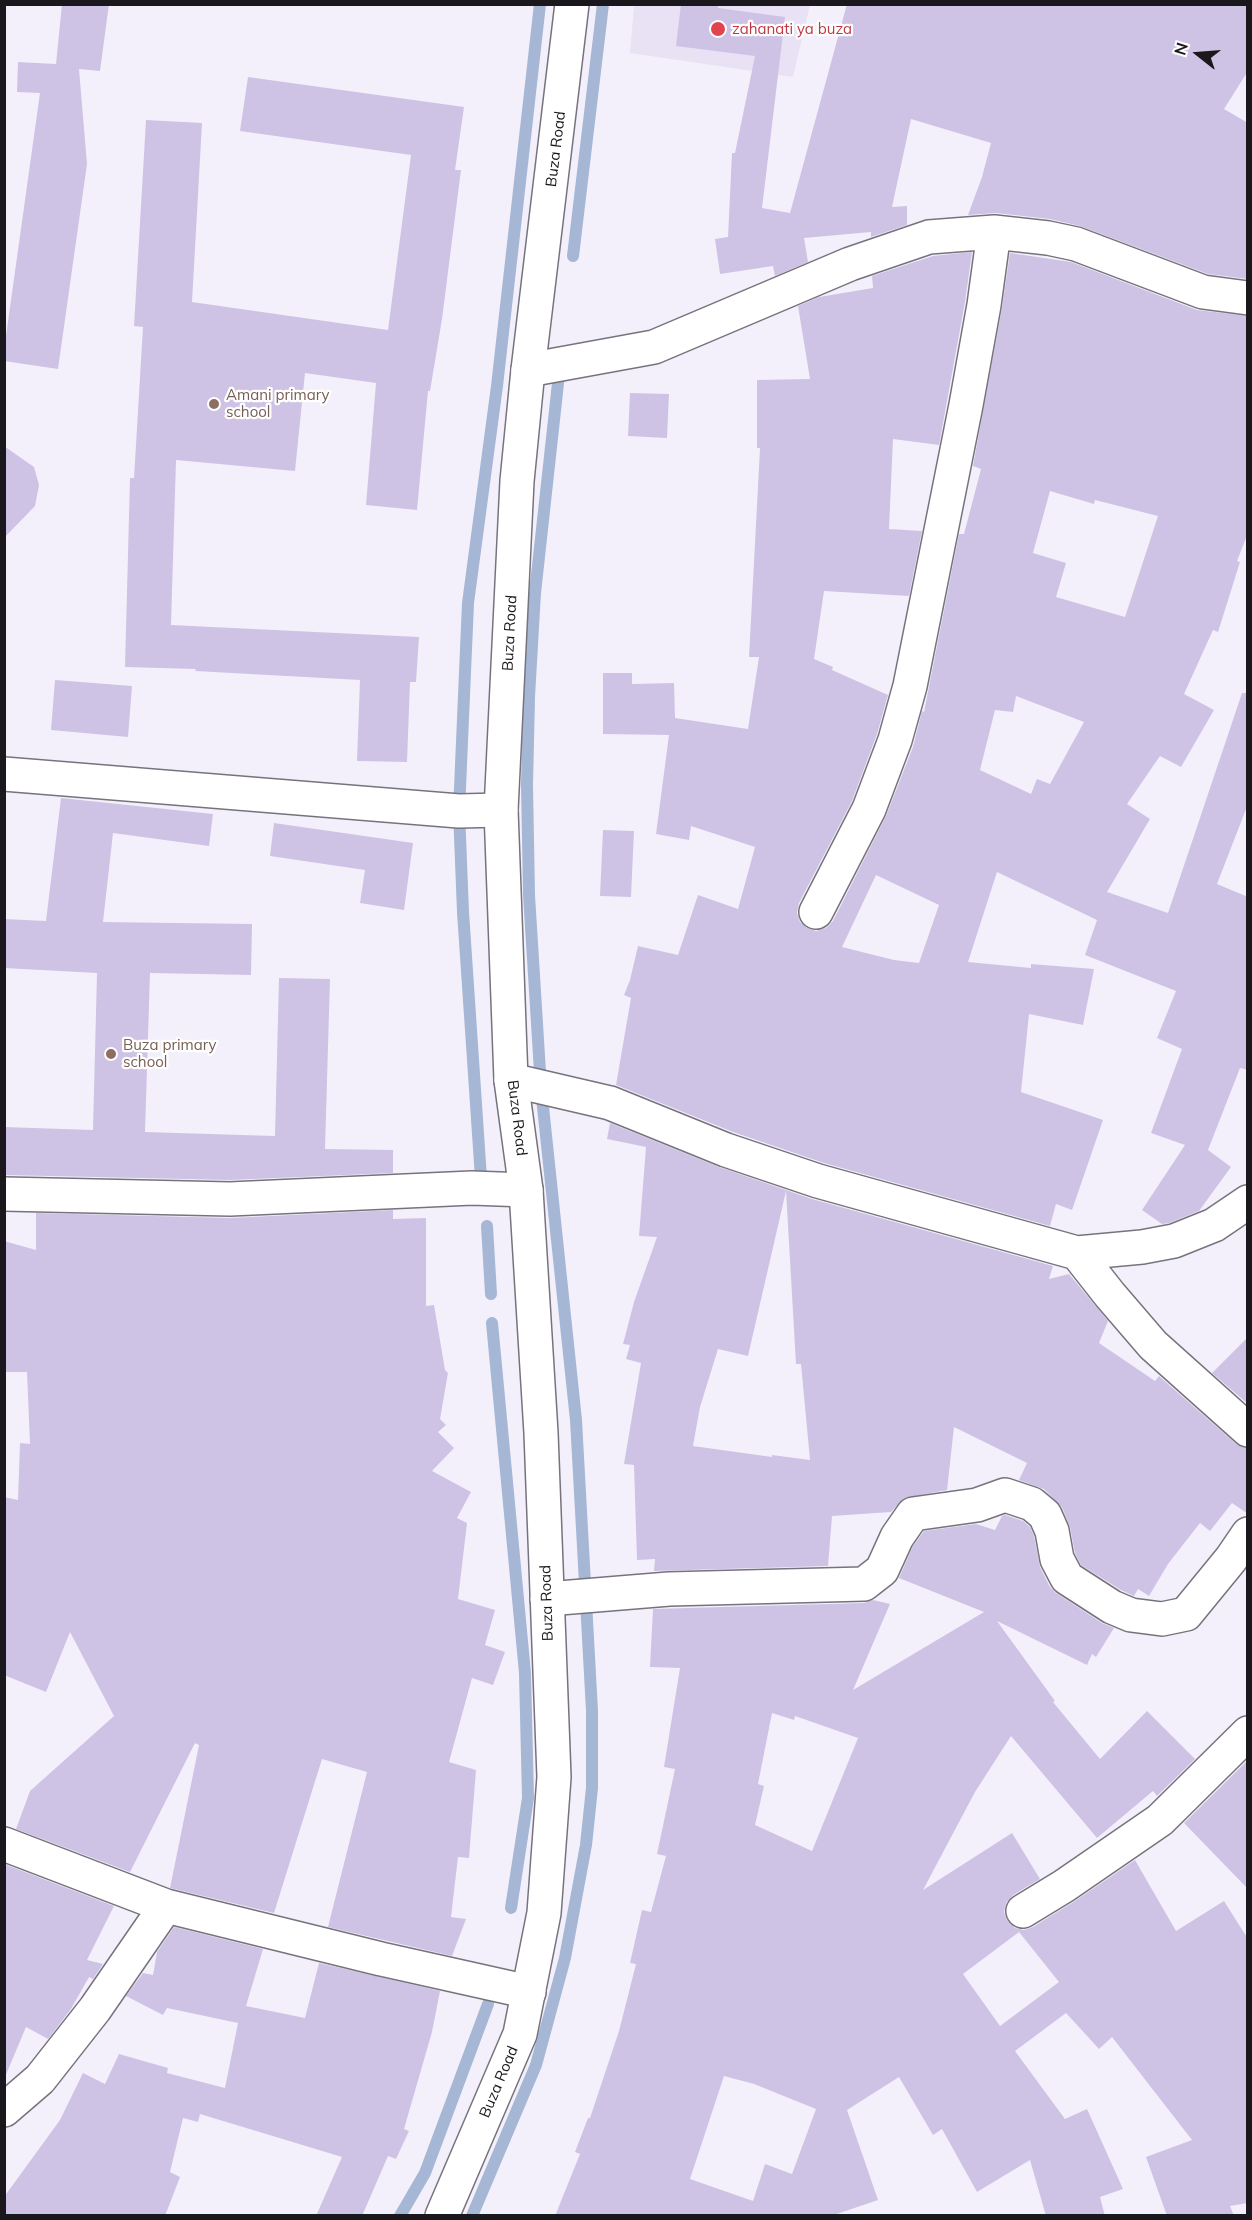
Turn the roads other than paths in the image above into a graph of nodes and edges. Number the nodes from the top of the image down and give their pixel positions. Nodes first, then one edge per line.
1 (573, 4) edge
2 (994, 232) junction
3 (1248, 298) edge
4 (528, 370) junction
5 (4, 774) edge
6 (501, 810) junction
7 (816, 912) dead end
8 (512, 1080) junction
9 (526, 1190) junction
10 (4, 1194) edge
11 (1248, 1202) edge
12 (1077, 1253) junction
13 (1248, 1431) edge
14 (1248, 1534) edge
15 (547, 1599) junction
16 (1248, 1733) edge
17 (4, 1844) edge
18 (166, 1906) junction
19 (1023, 1911) dead end
20 (529, 1992) junction
21 (4, 2110) edge
22 (442, 2216) edge

1 - 4 street, Buza Road
2 - 3 street
2 - 4 street
2 - 7 street
4 - 6 street, Buza Road
5 - 6 street
6 - 8 street, Buza Road
8 - 9 street, Buza Road
8 - 12 street
9 - 10 street
9 - 15 street, Buza Road
11 - 12 street
12 - 13 street
14 - 15 street
15 - 20 street, Buza Road
16 - 19 street
17 - 18 street
18 - 20 street
18 - 21 street
20 - 22 street, Buza Road

